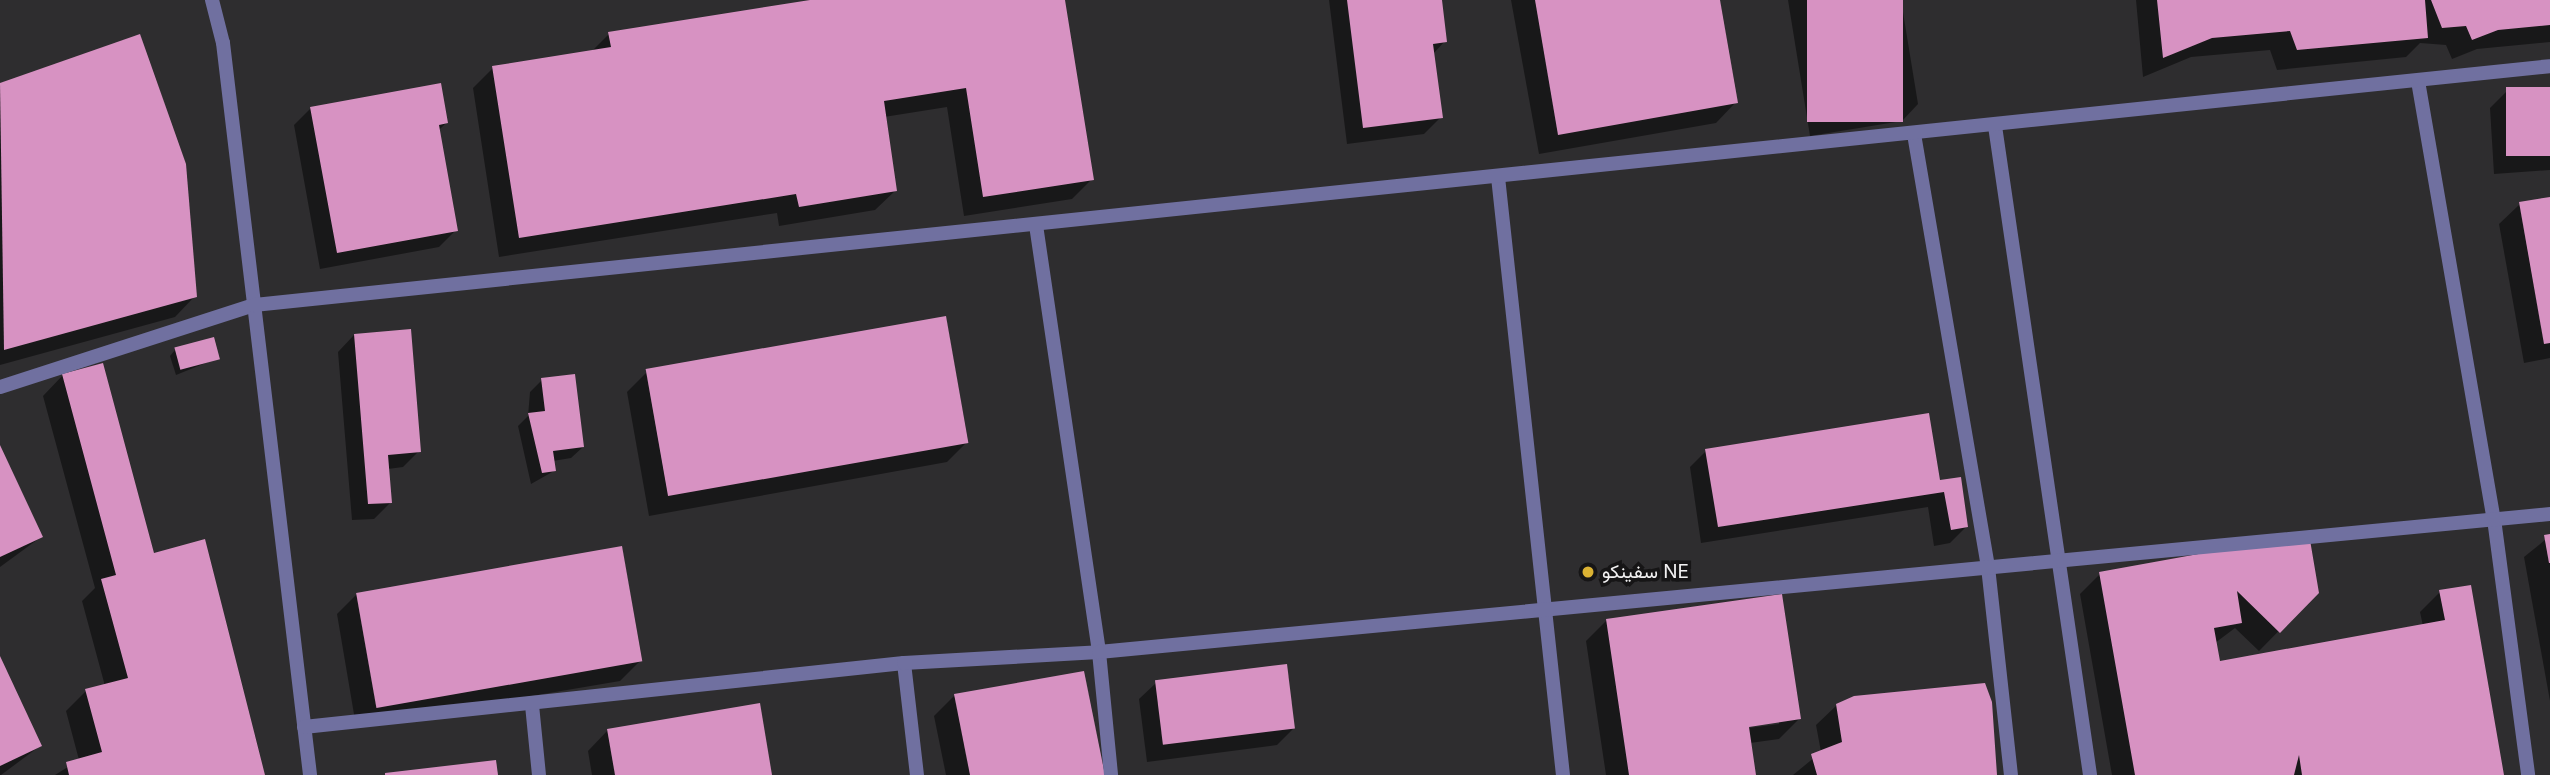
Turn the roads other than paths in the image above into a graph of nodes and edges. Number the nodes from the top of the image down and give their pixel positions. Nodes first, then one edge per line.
1 (212, 0) edge
2 (2550, 66) edge
3 (2418, 81) junction
4 (1995, 126) junction
5 (1914, 134) junction
6 (1498, 177) junction
7 (1036, 225) junction
8 (254, 305) junction
9 (0, 387) edge
10 (2550, 514) edge
11 (2494, 519) junction
12 (2059, 560) junction
13 (1988, 567) junction
14 (1546, 609) junction
15 (1099, 652) junction
16 (904, 663) junction
17 (532, 705) junction
18 (304, 727) junction
19 (310, 775) edge
20 (539, 775) edge
21 (917, 775) edge
22 (1111, 775) edge
23 (1563, 775) edge
24 (2011, 775) edge
25 (2090, 775) edge
26 (2528, 775) edge

1 - 8 street
2 - 3 street
3 - 4 street
3 - 11 street
4 - 5 street
4 - 12 street
5 - 6 street
5 - 13 street
6 - 7 street
6 - 14 street
7 - 8 street
7 - 15 street
8 - 9 street
8 - 18 street
10 - 11 street
11 - 12 street
11 - 26 street
12 - 13 street
12 - 25 street
13 - 14 street
13 - 24 street
14 - 15 street
14 - 23 street
15 - 16 street
15 - 22 street
16 - 17 street
16 - 21 street
17 - 18 street
17 - 20 street
18 - 19 street

